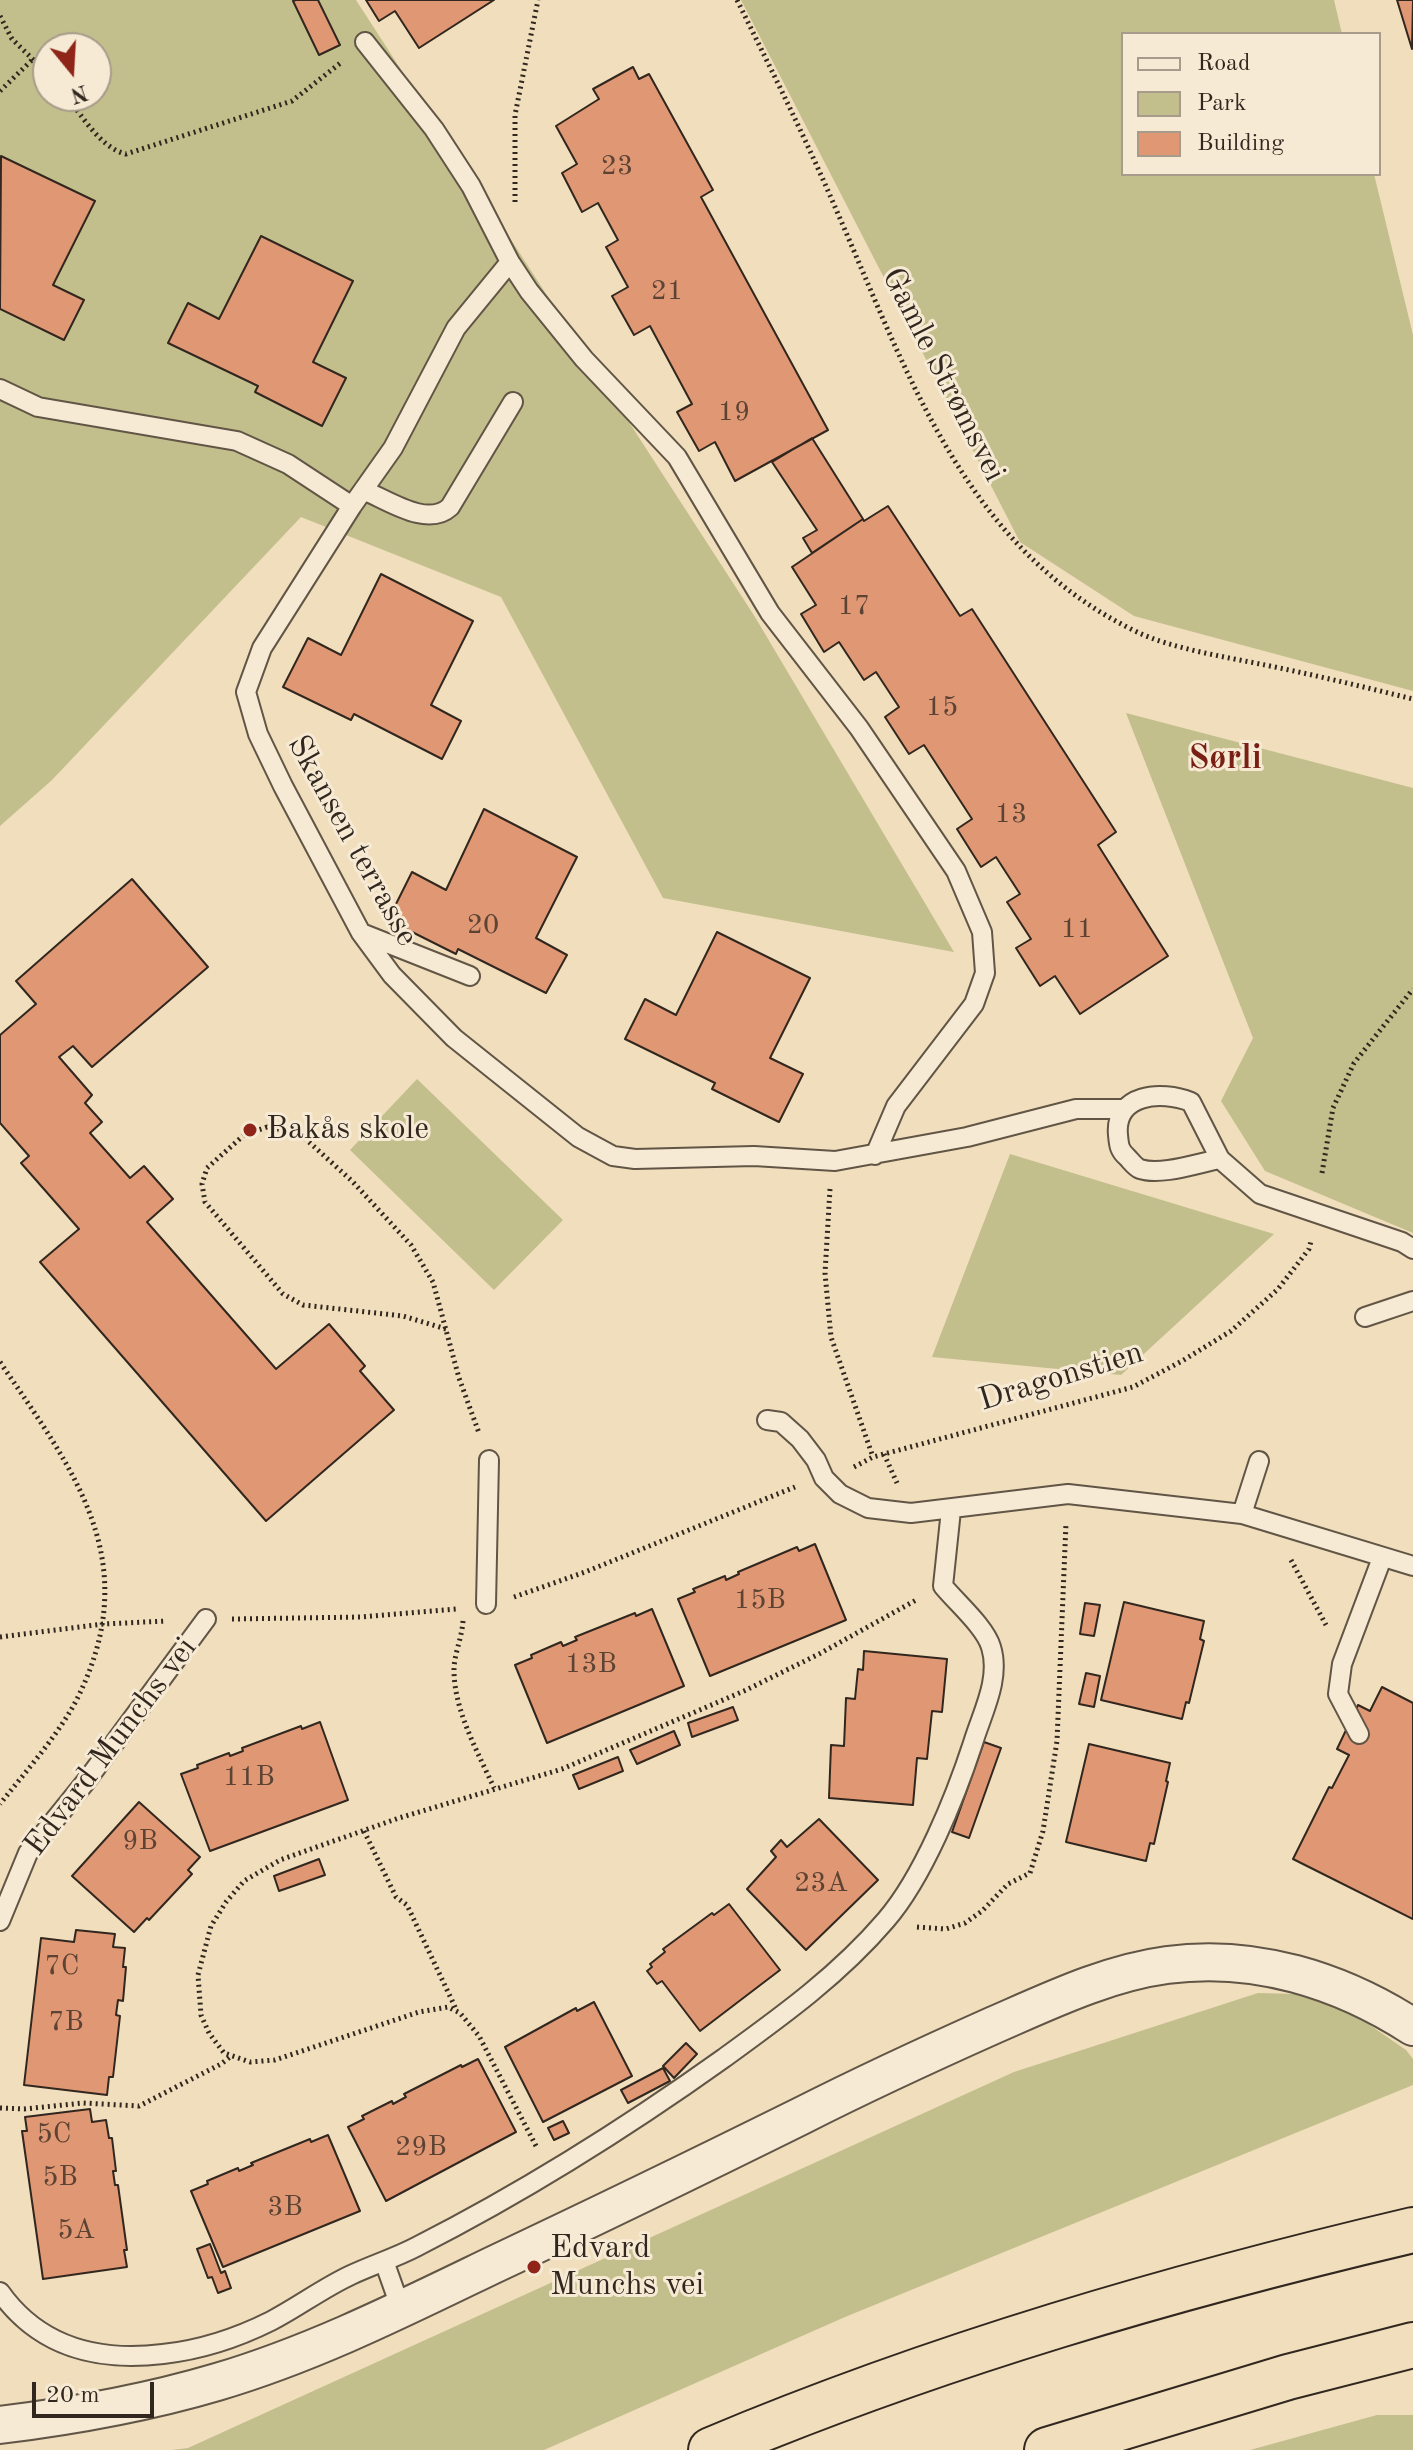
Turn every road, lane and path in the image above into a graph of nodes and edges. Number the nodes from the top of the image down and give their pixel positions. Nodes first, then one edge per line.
1 (538, 0) edge
2 (737, 0) edge
3 (0, 16) edge
4 (365, 42) joint
5 (32, 58) edge
6 (32, 60) edge
7 (0, 91) edge
8 (79, 112) edge
9 (510, 262) junction
10 (0, 389) edge
11 (513, 402) dead end
12 (363, 490) junction
13 (352, 506) junction
14 (1413, 699) edge
15 (361, 933) junction
16 (470, 976) dead end
17 (1413, 989) edge
18 (1125, 1109) junction
19 (875, 1155) junction
20 (1220, 1159) junction
21 (835, 1161) junction
22 (1322, 1173) dead end
23 (1311, 1236) dead end
24 (1413, 1249) edge
25 (1413, 1301) edge
26 (1365, 1317) dead end
27 (446, 1329) junction
28 (0, 1362) edge
29 (767, 1420) dead end
30 (873, 1457) junction
31 (489, 1460) joint
32 (1259, 1461) dead end
33 (824, 1478) junction
34 (1068, 1494) junction
35 (951, 1510) junction
36 (1242, 1514) junction
37 (1266, 1521) junction
38 (1382, 1558) junction
39 (1413, 1566) edge
40 (943, 1586) junction
41 (486, 1604) dead end
42 (462, 1608) dead end
43 (206, 1619) dead end
44 (104, 1624) junction
45 (0, 1637) edge
46 (1348, 1649) junction
47 (1359, 1734) dead end
48 (494, 1788) junction
49 (0, 1804) edge
50 (363, 1831) junction
51 (887, 1919) junction
52 (0, 1921) edge
53 (456, 2010) junction
54 (1413, 2027) edge
55 (230, 2057) junction
56 (0, 2108) edge
57 (551, 2174) junction
58 (1413, 2230) edge
59 (384, 2261) junction
60 (0, 2292) edge
61 (401, 2309) junction
62 (1413, 2345) edge
63 (0, 2425) edge
64 (711, 2450) edge
65 (1047, 2450) edge

1 - 9 path
2 - 14 path, Gamle Strømsvei
3 - 5 path
4 - 8 path
4 - 9 lane
6 - 7 path
9 - 12 lane, Skansen terrasse
9 - 19 lane
10 - 13 lane
11 - 12 lane
12 - 13 lane, Skansen terrasse
13 - 15 lane, Skansen terrasse
15 - 16 lane
15 - 21 lane, Skansen terrasse
17 - 22 path
18 - 19 lane, Skansen terrasse
18 - 20 lane, Skansen terrasse
18 - 20 lane
19 - 21 lane, Skansen terrasse
20 - 24 lane, Skansen terrasse
21 - 30 path
23 - 30 path, Dragonstien
25 - 26 lane
27 - 27 path
27 - 31 path
28 - 44 path
29 - 33 lane
30 - 33 path, Dragonstien
31 - 41 lane
32 - 36 lane
33 - 35 lane
34 - 35 lane
34 - 36 lane
34 - 51 path
35 - 40 lane
36 - 37 lane
37 - 38 lane
37 - 46 path
38 - 39 lane
38 - 46 lane
40 - 48 path
40 - 51 lane
42 - 48 path
43 - 52 lane, Edvard Munchs vei
44 - 45 path
44 - 49 path
46 - 47 lane
48 - 50 path
50 - 53 path
50 - 55 path
51 - 57 lane
53 - 55 path
53 - 57 path
54 - 61 street
55 - 56 path
57 - 59 lane
58 - 64 highway
59 - 60 lane
59 - 61 lane
61 - 63 street
62 - 65 highway

